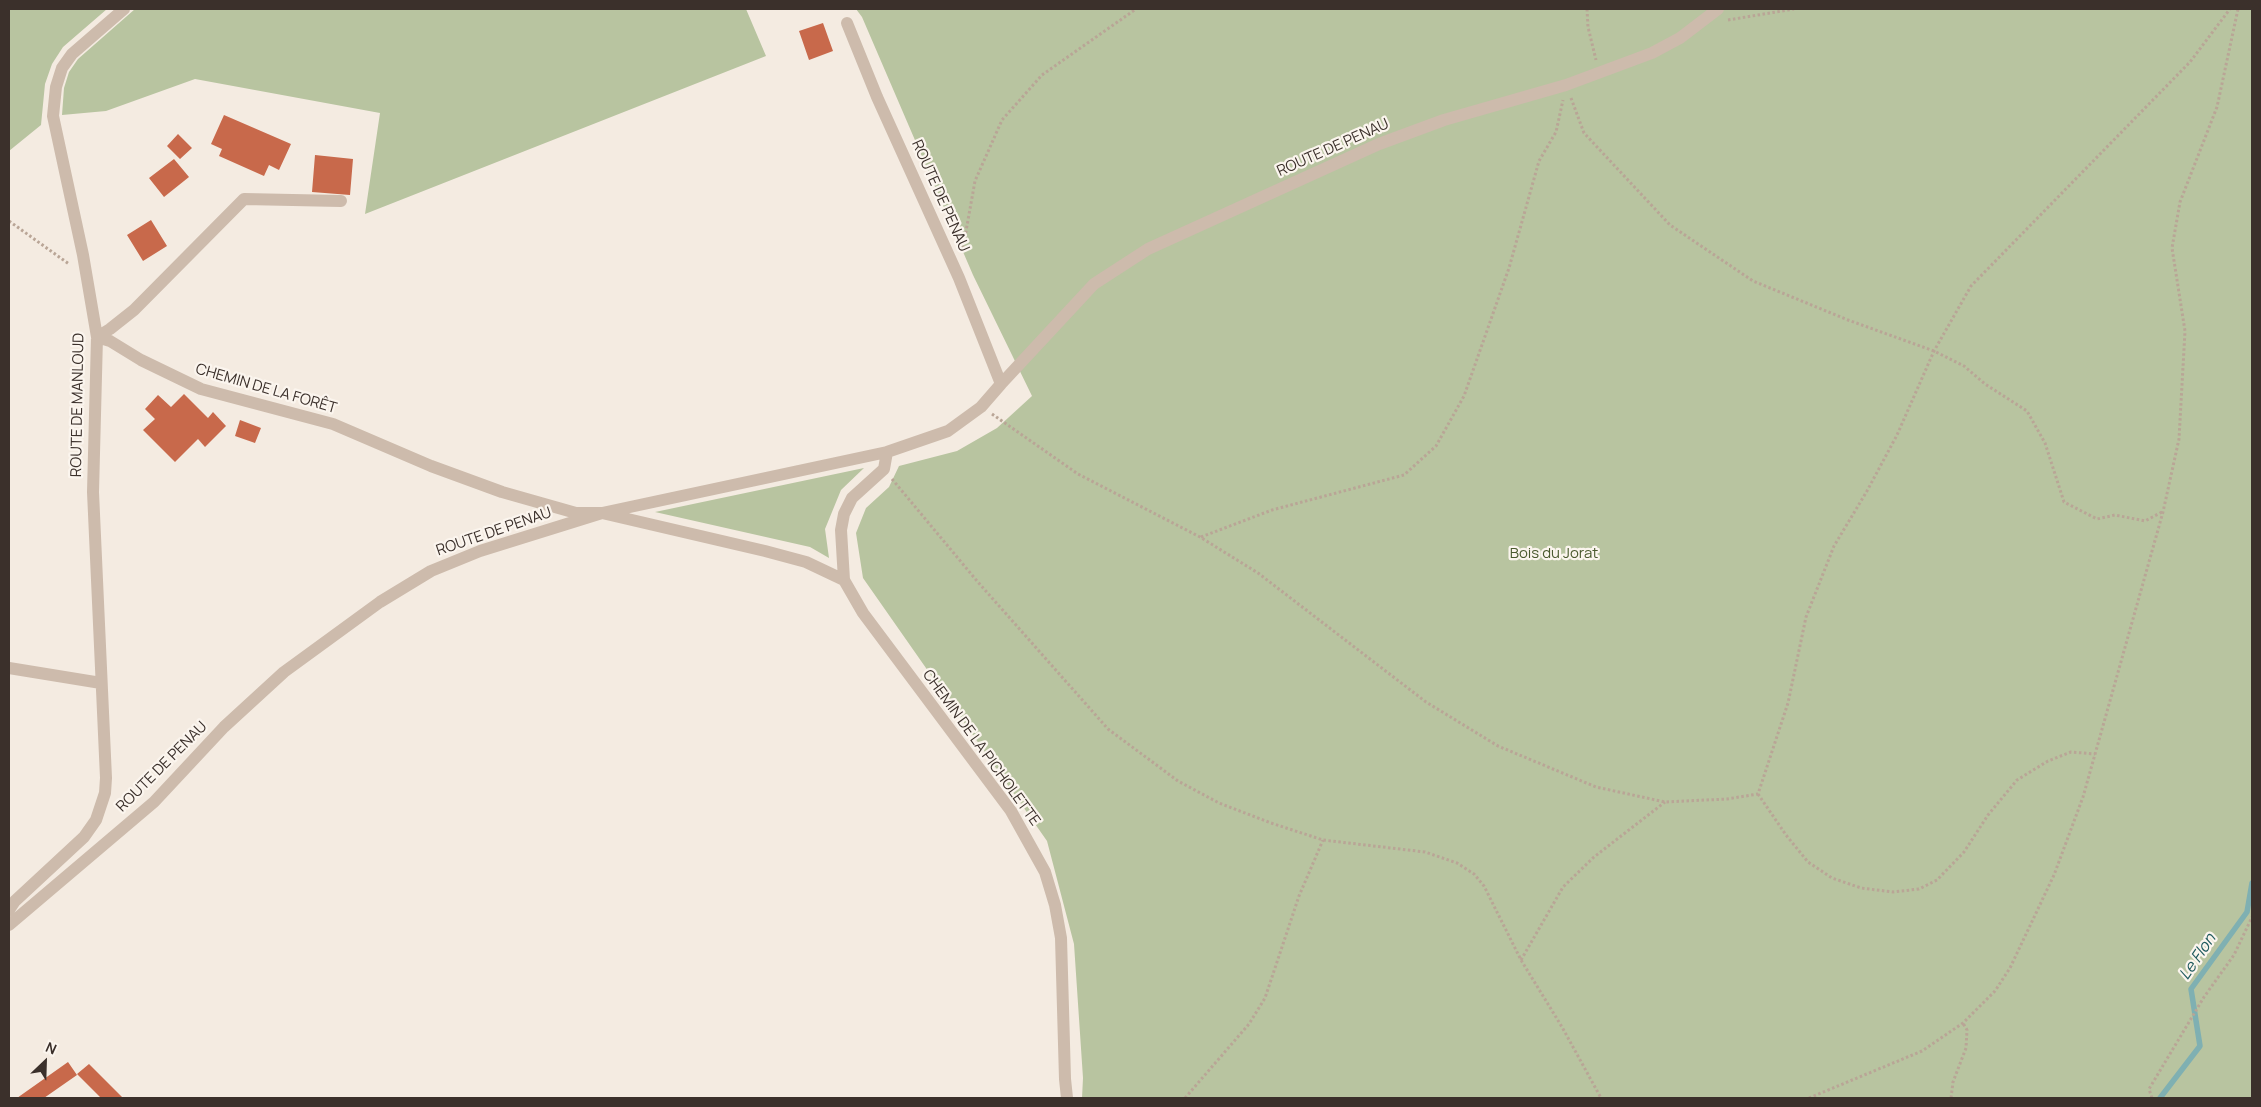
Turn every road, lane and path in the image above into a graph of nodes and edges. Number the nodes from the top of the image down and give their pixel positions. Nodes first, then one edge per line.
1 (124, 9) edge
2 (1136, 9) edge
3 (1587, 9) edge
4 (1718, 9) edge
5 (1794, 9) edge
6 (2230, 9) edge
7 (2238, 9) edge
8 (847, 23) dead end
9 (1700, 25) junction
10 (1599, 73) junction
11 (1566, 85) junction
12 (341, 201) dead end
13 (9, 221) edge
14 (963, 251) dead end
15 (87, 277) junction
16 (97, 338) junction
17 (1934, 351) junction
18 (1001, 384) junction
19 (981, 407) junction
20 (887, 452) junction
21 (884, 469) junction
22 (2163, 512) junction
23 (602, 513) junction
24 (1200, 537) junction
25 (844, 580) junction
26 (9, 668) edge
27 (101, 683) junction
28 (2095, 754) junction
29 (1758, 794) junction
30 (1665, 802) junction
31 (1323, 840) junction
32 (9, 910) edge
33 (2252, 917) edge
34 (9, 925) edge
35 (1521, 960) junction
36 (1963, 1023) junction
37 (1067, 1098) edge
38 (1186, 1098) edge
39 (1601, 1098) edge
40 (1809, 1098) edge
41 (1951, 1098) edge
42 (2152, 1098) edge

1 - 15 street, ROUTE DE MANLOUD
2 - 14 path
3 - 10 path
4 - 9 street, ROUTE DE PENAU
5 - 9 path
6 - 17 path
7 - 22 path
8 - 18 street, ROUTE DE PENAU
9 - 10 street, ROUTE DE PENAU
10 - 11 street, ROUTE DE PENAU
11 - 17 path
11 - 18 street, ROUTE DE PENAU
11 - 24 path
12 - 16 street
13 - 15 path
15 - 16 street, ROUTE DE MANLOUD
16 - 23 street, CHEMIN DE LA FORÊT
16 - 27 street, ROUTE DE MANLOUD
17 - 22 path
17 - 29 path
18 - 19 street, ROUTE DE PENAU
19 - 20 street, ROUTE DE PENAU
19 - 24 path
20 - 21 street
20 - 23 street, ROUTE DE PENAU
21 - 25 street
21 - 31 path
22 - 28 path
23 - 25 street
23 - 34 street, ROUTE DE PENAU
24 - 30 path
25 - 37 street, CHEMIN DE LA PICHOLETTE
26 - 27 street
27 - 32 street, ROUTE DE MANLOUD
28 - 29 path
28 - 36 path
29 - 30 path
30 - 35 path
31 - 35 path
31 - 38 path
33 - 42 path
35 - 39 path
36 - 40 path
36 - 41 path

